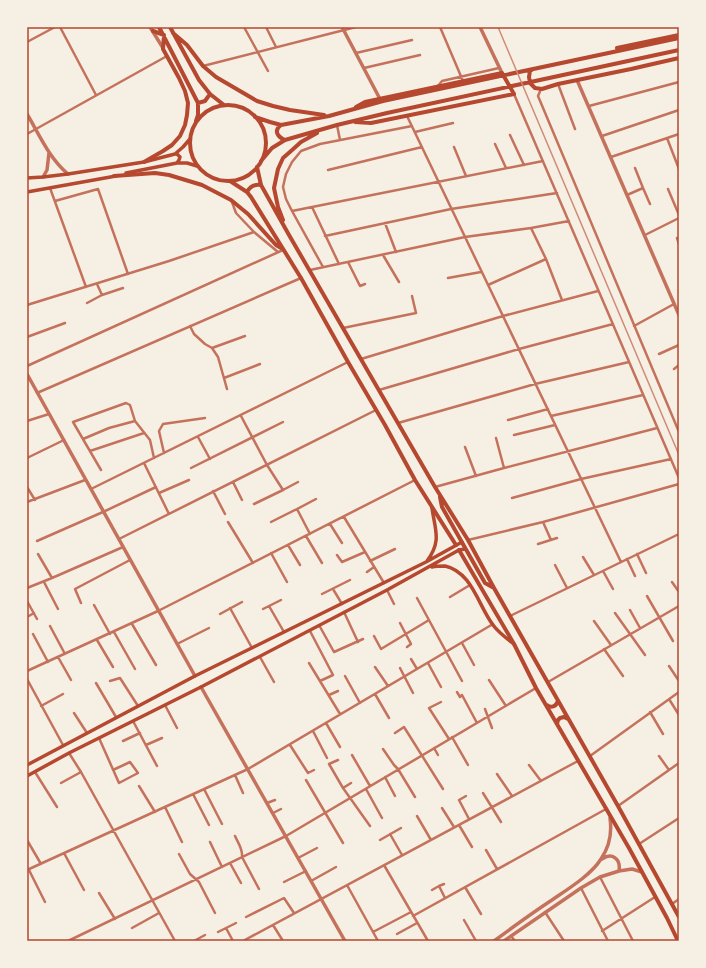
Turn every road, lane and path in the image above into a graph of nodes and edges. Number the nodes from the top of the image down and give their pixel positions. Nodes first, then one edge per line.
1 (55, 27) edge
2 (60, 27) edge
3 (159, 27) edge
4 (170, 27) edge
5 (174, 27) edge
6 (244, 27) edge
7 (266, 27) edge
8 (356, 27) edge
9 (440, 27) edge
10 (480, 27) edge
11 (343, 28) edge
12 (151, 29) edge
13 (173, 32) junction
14 (164, 35) junction
15 (679, 35) edge
16 (27, 38) edge
17 (679, 38) edge
18 (412, 40) dead end
19 (28, 42) edge
20 (276, 47) junction
21 (163, 49) junction
22 (679, 50) edge
23 (258, 52) junction
24 (356, 53) junction
25 (420, 55) dead end
26 (167, 56) junction
27 (679, 58) edge
28 (203, 66) junction
29 (364, 68) junction
30 (499, 68) junction
31 (268, 72) dead end
32 (502, 73) junction
33 (461, 76) junction
34 (577, 80) junction
35 (463, 81) junction
36 (679, 82) edge
37 (558, 84) junction
38 (437, 87) junction
39 (542, 89) junction
40 (210, 94) junction
41 (514, 94) junction
42 (96, 95) junction
43 (382, 100) junction
44 (198, 103) junction
45 (224, 105) junction
46 (588, 106) junction
47 (679, 110) edge
48 (27, 114) edge
49 (329, 116) junction
50 (407, 116) junction
51 (255, 117) junction
52 (351, 122) junction
53 (453, 123) dead end
54 (281, 125) junction
55 (338, 125) junction
56 (412, 126) junction
57 (192, 129) junction
58 (325, 129) junction
59 (575, 129) dead end
60 (36, 130) junction
61 (414, 132) junction
62 (27, 134) edge
63 (679, 134) edge
64 (510, 135) dead end
65 (602, 136) junction
66 (667, 138) junction
67 (190, 139) junction
68 (285, 140) junction
69 (340, 140) junction
70 (495, 144) dead end
71 (422, 147) junction
72 (454, 148) dead end
73 (49, 152) junction
74 (175, 154) junction
75 (611, 157) junction
76 (261, 161) junction
77 (543, 161) junction
78 (144, 162) junction
79 (177, 163) junction
80 (524, 165) junction
81 (197, 166) junction
82 (257, 167) junction
83 (506, 168) junction
84 (635, 168) dead end
85 (679, 169) edge
86 (328, 170) dead end
87 (68, 174) junction
88 (114, 176) junction
89 (466, 176) junction
90 (43, 177) junction
91 (27, 178) edge
92 (230, 181) junction
93 (438, 182) junction
94 (261, 185) junction
95 (50, 188) junction
96 (643, 188) junction
97 (668, 189) dead end
98 (27, 192) edge
99 (247, 192) junction
100 (557, 193) junction
101 (627, 195) junction
102 (231, 200) junction
103 (55, 201) junction
104 (650, 204) dead end
105 (312, 206) junction
106 (451, 209) junction
107 (292, 210) junction
108 (679, 217) edge
109 (569, 221) junction
110 (385, 223) junction
111 (531, 228) junction
112 (254, 232) junction
113 (289, 235) junction
114 (644, 235) junction
115 (325, 236) junction
116 (465, 238) junction
117 (677, 238) dead end
118 (679, 244) edge
119 (283, 250) junction
120 (278, 252) junction
121 (396, 252) junction
122 (383, 255) junction
123 (546, 260) junction
124 (348, 262) junction
125 (339, 264) junction
126 (323, 267) junction
127 (310, 270) junction
128 (482, 272) junction
129 (128, 274) junction
130 (301, 278) junction
131 (448, 278) dead end
132 (399, 282) dead end
133 (97, 284) junction
134 (365, 284) dead end
135 (488, 285) junction
136 (86, 287) junction
137 (122, 288) dead end
138 (598, 291) junction
139 (102, 295) junction
140 (412, 296) dead end
141 (562, 300) junction
142 (86, 303) dead end
143 (675, 304) junction
144 (27, 305) edge
145 (679, 314) edge
146 (503, 316) junction
147 (65, 323) dead end
148 (613, 324) junction
149 (190, 326) junction
150 (634, 326) junction
151 (343, 328) junction
152 (245, 336) dead end
153 (27, 337) edge
154 (679, 345) edge
155 (212, 348) junction
156 (519, 349) junction
157 (659, 354) dead end
158 (360, 359) junction
159 (348, 362) junction
160 (629, 362) junction
161 (260, 364) dead end
162 (27, 366) edge
163 (679, 366) edge
164 (674, 369) dead end
165 (27, 374) edge
166 (224, 378) junction
167 (535, 384) junction
168 (227, 389) dead end
169 (379, 390) junction
170 (37, 393) junction
171 (643, 395) junction
172 (548, 409) junction
173 (376, 410) junction
174 (49, 414) junction
175 (241, 416) junction
176 (551, 416) junction
177 (205, 418) dead end
178 (508, 420) dead end
179 (27, 421) edge
180 (135, 421) junction
181 (283, 422) dead end
182 (398, 422) junction
183 (555, 425) junction
184 (658, 428) junction
185 (679, 432) edge
186 (144, 433) junction
187 (514, 435) dead end
188 (198, 437) junction
189 (252, 437) junction
190 (496, 438) dead end
191 (83, 439) junction
192 (64, 440) junction
193 (465, 447) dead end
194 (90, 451) junction
195 (568, 452) junction
196 (164, 453) junction
197 (27, 458) edge
198 (154, 458) junction
199 (210, 459) junction
200 (671, 459) junction
201 (144, 463) junction
202 (267, 464) junction
203 (191, 468) dead end
204 (504, 468) junction
205 (100, 470) dead end
206 (476, 476) junction
207 (679, 478) edge
208 (581, 479) junction
209 (86, 480) junction
210 (189, 480) dead end
211 (415, 480) junction
212 (233, 482) junction
213 (298, 482) dead end
214 (679, 484) edge
215 (27, 487) edge
216 (156, 487) junction
217 (435, 487) junction
218 (91, 489) junction
219 (283, 490) junction
220 (213, 492) junction
221 (159, 493) junction
222 (439, 493) junction
223 (512, 498) dead end
224 (316, 499) dead end
225 (35, 500) junction
226 (242, 500) dead end
227 (27, 502) edge
228 (254, 504) dead end
229 (432, 507) junction
230 (594, 507) junction
231 (297, 509) junction
232 (103, 512) junction
233 (169, 514) junction
234 (225, 514) dead end
235 (344, 517) junction
236 (228, 522) dead end
237 (272, 522) dead end
238 (543, 522) junction
239 (330, 524) junction
240 (310, 534) junction
241 (679, 534) edge
242 (306, 536) junction
243 (557, 538) dead end
244 (118, 539) junction
245 (468, 540) junction
246 (551, 540) junction
247 (37, 541) dead end
248 (462, 542) junction
249 (342, 543) dead end
250 (538, 544) dead end
251 (288, 545) junction
252 (393, 545) dead end
253 (456, 545) junction
254 (123, 547) junction
255 (465, 549) junction
256 (459, 550) junction
257 (365, 552) junction
258 (38, 554) dead end
259 (271, 554) junction
260 (637, 554) junction
261 (338, 555) dead end
262 (583, 556) dead end
263 (627, 559) junction
264 (130, 560) junction
265 (370, 561) junction
266 (426, 562) junction
267 (621, 562) junction
268 (253, 563) junction
269 (322, 563) dead end
270 (300, 565) dead end
271 (555, 565) dead end
272 (374, 567) junction
273 (431, 567) junction
274 (603, 571) junction
275 (366, 572) dead end
276 (646, 574) dead end
277 (594, 575) junction
278 (635, 576) dead end
279 (52, 578) junction
280 (350, 580) dead end
281 (44, 582) junction
282 (287, 582) dead end
283 (672, 582) dead end
284 (384, 583) junction
285 (470, 585) junction
286 (27, 587) edge
287 (494, 588) junction
288 (567, 588) junction
289 (333, 589) junction
290 (613, 589) dead end
291 (387, 590) junction
292 (679, 592) edge
293 (322, 594) dead end
294 (450, 596) dead end
295 (647, 596) dead end
296 (416, 598) dead end
297 (281, 600) dead end
298 (27, 601) edge
299 (242, 602) dead end
300 (81, 603) dead end
301 (342, 604) junction
302 (394, 604) dead end
303 (94, 606) dead end
304 (269, 606) junction
305 (679, 606) edge
306 (230, 608) junction
307 (58, 609) dead end
308 (262, 609) dead end
309 (630, 610) dead end
310 (158, 611) junction
311 (344, 612) junction
312 (34, 613) junction
313 (615, 613) dead end
314 (220, 614) dead end
315 (510, 616) junction
316 (27, 617) edge
317 (659, 617) junction
318 (37, 619) dead end
319 (429, 620) junction
320 (594, 621) dead end
321 (132, 624) junction
322 (400, 624) dead end
323 (493, 624) junction
324 (319, 625) junction
325 (50, 626) dead end
326 (209, 628) dead end
327 (640, 628) junction
328 (309, 630) junction
329 (114, 632) junction
330 (284, 632) junction
331 (33, 634) dead end
332 (110, 634) junction
333 (405, 634) junction
334 (630, 634) junction
335 (374, 636) dead end
336 (97, 640) junction
337 (363, 640) dead end
338 (358, 642) junction
339 (673, 642) dead end
340 (462, 643) junction
341 (177, 644) junction
342 (514, 644) junction
343 (611, 645) junction
344 (407, 647) dead end
345 (252, 648) junction
346 (604, 649) junction
347 (446, 652) junction
348 (65, 654) junction
349 (645, 655) dead end
350 (260, 656) junction
351 (58, 657) junction
352 (412, 659) dead end
353 (48, 662) junction
354 (428, 662) junction
355 (309, 663) dead end
356 (156, 665) dead end
357 (474, 665) dead end
358 (669, 666) dead end
359 (113, 667) dead end
360 (376, 667) dead end
361 (400, 668) dead end
362 (135, 669) dead end
363 (417, 669) junction
364 (27, 672) edge
365 (194, 676) junction
366 (345, 676) dead end
367 (404, 676) junction
368 (623, 676) dead end
369 (27, 679) edge
370 (71, 680) dead end
371 (489, 680) dead end
372 (110, 681) dead end
373 (320, 681) junction
374 (462, 681) dead end
375 (679, 681) edge
376 (274, 682) dead end
377 (547, 682) junction
378 (96, 683) dead end
379 (388, 686) junction
380 (200, 687) junction
381 (441, 687) dead end
382 (536, 688) junction
383 (338, 691) dead end
384 (457, 692) dead end
385 (679, 692) edge
386 (414, 693) dead end
387 (63, 694) dead end
388 (375, 694) junction
389 (329, 695) junction
390 (669, 699) junction
391 (558, 701) junction
392 (441, 702) dead end
393 (360, 703) junction
394 (165, 705) junction
395 (546, 705) junction
396 (41, 706) junction
397 (138, 706) junction
398 (506, 706) junction
399 (485, 708) dead end
400 (650, 712) junction
401 (74, 714) dead end
402 (340, 714) junction
403 (679, 715) edge
404 (488, 716) junction
405 (116, 717) junction
406 (389, 718) dead end
407 (568, 719) junction
408 (134, 721) junction
409 (326, 723) junction
410 (477, 723) junction
411 (557, 724) junction
412 (177, 728) dead end
413 (492, 728) dead end
414 (313, 731) junction
415 (87, 733) junction
416 (140, 733) junction
417 (395, 734) dead end
418 (663, 734) dead end
419 (99, 738) junction
420 (162, 738) dead end
421 (451, 738) junction
422 (123, 742) dead end
423 (63, 745) junction
424 (146, 745) junction
425 (290, 745) junction
426 (340, 747) dead end
427 (434, 748) junction
428 (383, 749) dead end
429 (69, 753) junction
430 (352, 755) dead end
431 (422, 755) junction
432 (438, 755) dead end
433 (590, 756) junction
434 (659, 756) dead end
435 (327, 758) dead end
436 (338, 760) dead end
437 (578, 761) junction
438 (679, 763) edge
439 (27, 765) edge
440 (468, 765) dead end
441 (529, 765) dead end
442 (157, 766) dead end
443 (248, 769) junction
444 (398, 769) junction
445 (113, 770) junction
446 (314, 770) dead end
447 (669, 770) junction
448 (35, 771) junction
449 (81, 772) junction
450 (497, 774) dead end
451 (234, 775) junction
452 (27, 776) edge
453 (385, 777) junction
454 (306, 780) dead end
455 (541, 781) junction
456 (61, 783) dead end
457 (351, 783) dead end
458 (139, 786) dead end
459 (370, 786) junction
460 (343, 788) junction
461 (204, 789) junction
462 (366, 789) junction
463 (443, 789) dead end
464 (483, 793) dead end
465 (193, 794) junction
466 (243, 794) dead end
467 (395, 796) dead end
468 (466, 796) dead end
469 (512, 796) junction
470 (351, 797) junction
471 (415, 797) dead end
472 (275, 800) dead end
473 (267, 804) junction
474 (618, 806) junction
475 (57, 807) dead end
476 (165, 807) junction
477 (491, 807) junction
478 (442, 808) dead end
479 (281, 809) dead end
480 (606, 809) junction
481 (155, 812) junction
482 (325, 812) junction
483 (273, 813) junction
484 (417, 816) dead end
485 (610, 816) junction
486 (382, 818) dead end
487 (679, 818) edge
488 (469, 819) junction
489 (501, 822) dead end
490 (222, 824) dead end
491 (209, 825) dead end
492 (459, 825) junction
493 (370, 826) dead end
494 (454, 827) junction
495 (401, 828) dead end
496 (114, 831) junction
497 (390, 834) junction
498 (235, 836) dead end
499 (286, 836) junction
500 (27, 840) edge
501 (380, 840) dead end
502 (431, 840) junction
503 (182, 842) dead end
504 (210, 842) dead end
505 (343, 843) dead end
506 (639, 844) junction
507 (317, 848) dead end
508 (472, 848) dead end
509 (486, 850) dead end
510 (64, 853) junction
511 (179, 854) dead end
512 (402, 856) junction
513 (242, 857) junction
514 (298, 858) junction
515 (601, 859) junction
516 (230, 863) junction
517 (41, 864) junction
518 (384, 865) junction
519 (222, 867) junction
520 (336, 867) dead end
521 (497, 869) junction
522 (28, 870) edge
523 (306, 871) junction
524 (619, 871) junction
525 (642, 872) junction
526 (600, 877) junction
527 (196, 879) junction
528 (311, 881) junction
529 (284, 882) dead end
530 (241, 883) dead end
531 (444, 884) dead end
532 (347, 885) junction
533 (439, 886) junction
534 (465, 887) junction
535 (581, 888) junction
536 (259, 889) dead end
537 (84, 890) dead end
538 (432, 890) dead end
539 (99, 893) dead end
540 (656, 897) junction
541 (445, 898) junction
542 (321, 899) junction
543 (679, 899) edge
544 (152, 900) junction
545 (45, 902) dead end
546 (672, 904) junction
547 (411, 912) junction
548 (545, 912) junction
549 (159, 913) junction
550 (215, 913) dead end
551 (294, 913) junction
552 (481, 914) dead end
553 (413, 916) junction
554 (679, 917) edge
555 (246, 918) dead end
556 (621, 918) junction
557 (115, 919) junction
558 (464, 920) dead end
559 (236, 923) dead end
560 (417, 923) junction
561 (273, 925) junction
562 (132, 928) dead end
563 (226, 928) junction
564 (602, 930) junction
565 (218, 932) dead end
566 (373, 932) junction
567 (397, 934) dead end
568 (204, 935) dead end
569 (511, 936) junction
570 (68, 941) edge
571 (175, 941) edge
572 (194, 941) edge
573 (233, 941) edge
574 (243, 941) edge
575 (283, 941) edge
576 (346, 941) edge
577 (378, 941) edge
578 (428, 941) edge
579 (476, 941) edge
580 (494, 941) edge
581 (504, 941) edge
582 (515, 941) edge
583 (564, 941) edge
584 (608, 941) edge
585 (633, 941) edge
586 (678, 941) edge

1 - 19 street
2 - 42 street
3 - 14 main road
4 - 13 main road
5 - 13 street
6 - 23 street
7 - 20 street
8 - 11 street
9 - 33 street
10 - 30 street
11 - 20 street
11 - 24 street
12 - 14 main road
12 - 21 street
13 - 28 main road
13 - 40 main road
14 - 21 main road
14 - 44 main road
15 - 39 main road
16 - 19 street
17 - 43 main road
18 - 24 street
20 - 23 street
21 - 26 main road
22 - 52 main road
23 - 28 street
23 - 31 street
24 - 29 street
25 - 29 street
26 - 42 street
26 - 78 main road
27 - 34 main road
28 - 49 main road
29 - 43 street
30 - 32 street
30 - 33 street
32 - 35 main road
32 - 41 main road
33 - 35 street
33 - 38 street
34 - 37 main road
34 - 46 street
35 - 38 main road
36 - 46 street
37 - 39 main road
37 - 59 street
38 - 43 main road
39 - 150 street
40 - 44 main road
40 - 45 main road
41 - 50 main road
41 - 77 street
42 - 60 street
43 - 49 main road
44 - 57 main road
45 - 51 main road
45 - 57 main road
46 - 65 street
47 - 65 street
48 - 60 street
49 - 54 main road
50 - 52 main road
50 - 56 street
51 - 54 main road
51 - 76 main road
52 - 55 main road
53 - 61 street
54 - 68 main road
55 - 58 main road
55 - 69 street
56 - 61 street
56 - 69 street
57 - 67 main road
58 - 68 main road
58 - 113 main road
60 - 62 street
60 - 73 street
61 - 71 street
63 - 66 street
64 - 80 street
65 - 75 street
66 - 75 street
66 - 85 street
67 - 74 main road
67 - 81 main road
68 - 76 main road
69 - 107 street
70 - 83 street
71 - 86 street
71 - 93 street
72 - 89 street
73 - 87 street
73 - 90 street
74 - 78 main road
74 - 79 main road
75 - 101 street
76 - 82 main road
77 - 80 street
77 - 100 street
78 - 87 main road
79 - 81 main road
79 - 88 main road
80 - 83 street
81 - 92 main road
82 - 92 main road
82 - 94 main road
83 - 89 street
84 - 96 street
87 - 90 main road
88 - 95 main road
88 - 102 main road
89 - 93 street
90 - 91 main road
92 - 99 main road
93 - 105 street
93 - 106 street
94 - 99 main road
94 - 113 main road
95 - 98 main road
95 - 103 street
96 - 101 street
96 - 104 street
97 - 108 street
99 - 119 main road
100 - 106 street
100 - 109 street
101 - 114 street
102 - 112 street
102 - 119 main road
103 - 129 street
103 - 136 street
105 - 107 street
105 - 115 street
106 - 110 street
106 - 116 street
107 - 126 street
108 - 114 street
109 - 111 street
109 - 138 street
110 - 115 street
110 - 121 street
111 - 116 street
111 - 123 street
112 - 120 street
112 - 129 street
113 - 127 main road
114 - 143 street
115 - 125 street
116 - 121 street
116 - 128 street
117 - 118 street
119 - 120 street
119 - 130 main road
120 - 162 street
121 - 122 street
122 - 124 street
122 - 132 street
123 - 135 street
123 - 141 street
124 - 125 street
124 - 134 street
125 - 126 street
126 - 127 street
127 - 151 main road
128 - 131 street
128 - 135 street
129 - 133 street
130 - 149 street
130 - 159 main road
133 - 136 street
133 - 139 street
135 - 146 street
136 - 144 street
137 - 139 street
138 - 141 street
138 - 148 street
139 - 142 street
140 - 151 street
141 - 146 street
143 - 145 street
143 - 150 street
146 - 156 street
146 - 158 street
147 - 153 street
148 - 156 street
148 - 160 street
149 - 155 street
149 - 170 street
150 - 185 street
151 - 158 main road
152 - 155 street
154 - 157 street
155 - 166 street
156 - 167 street
156 - 169 street
158 - 169 main road
159 - 173 main road
159 - 175 street
160 - 167 street
160 - 171 street
161 - 166 street
163 - 164 street
165 - 170 street
166 - 168 street
167 - 172 street
167 - 182 street
169 - 182 main road
170 - 174 street
171 - 176 street
171 - 184 street
172 - 176 street
172 - 178 street
173 - 202 street
173 - 211 main road
174 - 179 street
174 - 192 street
175 - 188 street
175 - 189 street
176 - 183 street
177 - 196 street
180 - 186 street
180 - 191 street
180 - 191 street
181 - 189 street
182 - 217 main road
183 - 187 street
183 - 195 street
184 - 195 street
184 - 200 street
186 - 194 street
186 - 198 street
188 - 196 street
188 - 199 street
189 - 199 street
189 - 202 street
190 - 204 street
191 - 194 street
192 - 197 street
192 - 209 street
193 - 206 street
194 - 205 street
195 - 204 street
195 - 208 street
196 - 198 street
198 - 201 street
199 - 203 street
200 - 207 street
200 - 208 street
201 - 216 street
201 - 218 street
202 - 212 street
202 - 219 street
204 - 206 street
206 - 217 street
208 - 223 street
208 - 230 street
209 - 218 street
209 - 225 street
210 - 221 street
211 - 229 main road
211 - 235 street
212 - 220 street
212 - 226 street
213 - 219 street
214 - 230 street
215 - 225 street
216 - 221 street
216 - 232 street
217 - 222 main road
218 - 232 street
219 - 228 street
220 - 233 street
220 - 234 street
221 - 233 street
222 - 245 main road
222 - 248 main road
224 - 231 street
225 - 227 street
229 - 253 main road
229 - 266 main road
230 - 238 street
230 - 267 street
231 - 237 street
231 - 240 street
232 - 244 street
232 - 247 street
233 - 244 street
235 - 239 street
235 - 257 street
236 - 268 street
238 - 245 street
238 - 246 street
239 - 240 street
239 - 249 street
240 - 242 street
241 - 260 street
242 - 251 street
242 - 269 street
243 - 246 street
244 - 254 street
245 - 287 main road
246 - 250 street
248 - 253 main road
248 - 255 main road
251 - 259 street
251 - 270 street
252 - 265 street
253 - 256 main road
253 - 266 main road
254 - 264 street
254 - 279 street
255 - 256 main road
255 - 287 main road
256 - 273 main road
256 - 342 main road
257 - 261 street
257 - 265 street
258 - 279 street
259 - 268 street
259 - 282 street
260 - 263 street
260 - 276 street
262 - 277 street
263 - 267 street
263 - 278 street
264 - 300 street
264 - 310 street
265 - 272 street
266 - 284 main road
267 - 274 street
268 - 310 street
271 - 288 street
272 - 275 street
272 - 284 street
273 - 285 main road
273 - 291 main road
274 - 277 street
274 - 290 street
277 - 288 street
279 - 281 street
280 - 289 street
281 - 286 street
281 - 307 street
283 - 292 street
284 - 301 main road
285 - 294 street
285 - 323 main road
287 - 315 main road
288 - 315 street
289 - 293 street
289 - 301 street
291 - 302 street
291 - 311 main road
295 - 317 street
296 - 319 street
297 - 304 street
298 - 312 street
299 - 306 street
301 - 330 main road
303 - 332 street
304 - 308 street
304 - 330 street
305 - 317 street
306 - 314 street
306 - 345 street
309 - 327 street
310 - 321 street
310 - 341 street
311 - 324 main road
311 - 338 street
312 - 316 street
312 - 318 street
313 - 334 street
315 - 377 main road
317 - 327 street
317 - 339 street
319 - 333 street
319 - 347 street
320 - 343 street
321 - 329 street
321 - 356 street
322 - 333 street
323 - 340 street
323 - 342 main road
324 - 328 main road
324 - 338 street
325 - 348 street
326 - 341 street
327 - 334 street
328 - 350 main road
328 - 373 street
329 - 332 street
329 - 362 street
330 - 345 main road
331 - 353 street
332 - 336 street
333 - 335 street
333 - 344 street
334 - 343 street
334 - 349 street
336 - 348 street
336 - 359 street
337 - 338 street
340 - 347 street
340 - 357 street
341 - 365 street
342 - 382 main road
343 - 346 street
345 - 365 main road
346 - 368 street
346 - 377 street
347 - 354 street
347 - 374 street
348 - 351 street
350 - 376 street
350 - 380 main road
351 - 353 street
351 - 370 street
352 - 363 street
353 - 364 street
354 - 363 street
354 - 381 street
355 - 373 street
358 - 375 street
360 - 379 street
361 - 367 street
363 - 367 street
365 - 397 main road
366 - 393 street
367 - 379 street
367 - 386 street
369 - 396 street
371 - 398 street
372 - 397 street
373 - 389 street
377 - 391 main road
378 - 405 street
379 - 388 street
380 - 394 main road
380 - 443 street
382 - 395 main road
382 - 398 street
383 - 389 street
384 - 410 street
385 - 390 street
387 - 396 street
388 - 393 street
388 - 406 street
389 - 402 street
390 - 400 street
390 - 403 street
391 - 395 main road
391 - 407 main road
392 - 421 street
393 - 402 street
394 - 408 main road
394 - 412 street
395 - 411 main road
396 - 423 street
397 - 405 main road
398 - 404 street
399 - 404 street
400 - 418 street
400 - 433 street
401 - 415 street
402 - 409 street
404 - 410 street
404 - 413 street
405 - 415 main road
407 - 411 main road
407 - 433 main road
408 - 416 street
408 - 419 main road
409 - 414 street
409 - 426 street
410 - 421 street
411 - 437 main road
414 - 425 street
414 - 435 street
415 - 423 main road
416 - 422 street
416 - 424 street
417 - 431 street
419 - 429 main road
419 - 445 street
420 - 424 street
421 - 427 street
421 - 440 street
423 - 439 main road
424 - 442 street
425 - 443 street
425 - 446 street
427 - 431 street
427 - 432 street
428 - 444 street
429 - 448 main road
429 - 449 street
430 - 459 street
431 - 444 street
431 - 463 street
433 - 474 main road
434 - 447 street
436 - 460 street
437 - 455 street
437 - 480 main road
438 - 447 street
441 - 455 street
443 - 451 street
443 - 473 street
444 - 453 street
444 - 471 street
445 - 445 street
447 - 474 street
448 - 452 main road
448 - 475 street
449 - 456 street
449 - 496 street
450 - 469 street
451 - 461 street
451 - 466 street
453 - 459 street
453 - 467 street
454 - 482 street
455 - 469 street
457 - 460 street
458 - 481 street
459 - 462 street
460 - 470 street
461 - 465 street
461 - 490 street
462 - 470 street
462 - 486 street
464 - 477 street
465 - 476 street
465 - 491 street
468 - 488 street
469 - 477 street
470 - 482 street
470 - 493 street
472 - 473 street
473 - 483 street
474 - 506 main road
476 - 481 street
476 - 503 street
477 - 488 street
477 - 489 street
478 - 494 street
479 - 483 street
480 - 485 main road
480 - 521 street
481 - 496 street
482 - 499 street
482 - 505 street
483 - 499 street
484 - 502 street
485 - 515 street
485 - 525 main road
487 - 506 street
488 - 492 street
492 - 494 street
492 - 508 street
494 - 502 street
495 - 497 street
496 - 510 street
496 - 544 street
497 - 501 street
497 - 512 street
498 - 513 street
499 - 513 street
499 - 514 street
500 - 517 street
502 - 512 street
504 - 519 street
506 - 546 main road
507 - 514 street
509 - 521 street
510 - 517 street
510 - 537 street
511 - 527 street
512 - 518 street
513 - 516 street
513 - 536 street
514 - 523 street
515 - 524 street
515 - 580 street
516 - 519 street
516 - 530 street
517 - 522 street
518 - 532 street
518 - 547 street
519 - 527 street
520 - 528 street
521 - 534 street
522 - 545 street
523 - 528 street
523 - 529 street
524 - 525 street
524 - 526 street
525 - 540 main road
526 - 535 street
526 - 556 street
527 - 544 street
527 - 550 street
528 - 542 street
531 - 533 street
532 - 542 street
532 - 566 street
533 - 538 street
533 - 541 street
534 - 541 street
534 - 552 street
535 - 548 street
535 - 564 street
539 - 557 street
540 - 556 street
540 - 586 main road
541 - 553 street
542 - 551 street
542 - 576 street
543 - 546 street
544 - 549 street
544 - 557 street
546 - 554 main road
547 - 553 street
547 - 566 street
548 - 569 street
548 - 583 street
549 - 562 street
549 - 571 street
551 - 555 street
551 - 561 street
553 - 560 street
556 - 564 street
556 - 585 street
557 - 570 street
558 - 579 street
559 - 563 street
560 - 567 street
560 - 578 street
561 - 574 street
561 - 575 street
563 - 565 street
563 - 573 street
564 - 584 street
566 - 577 street
568 - 572 street
569 - 581 street
569 - 582 street

